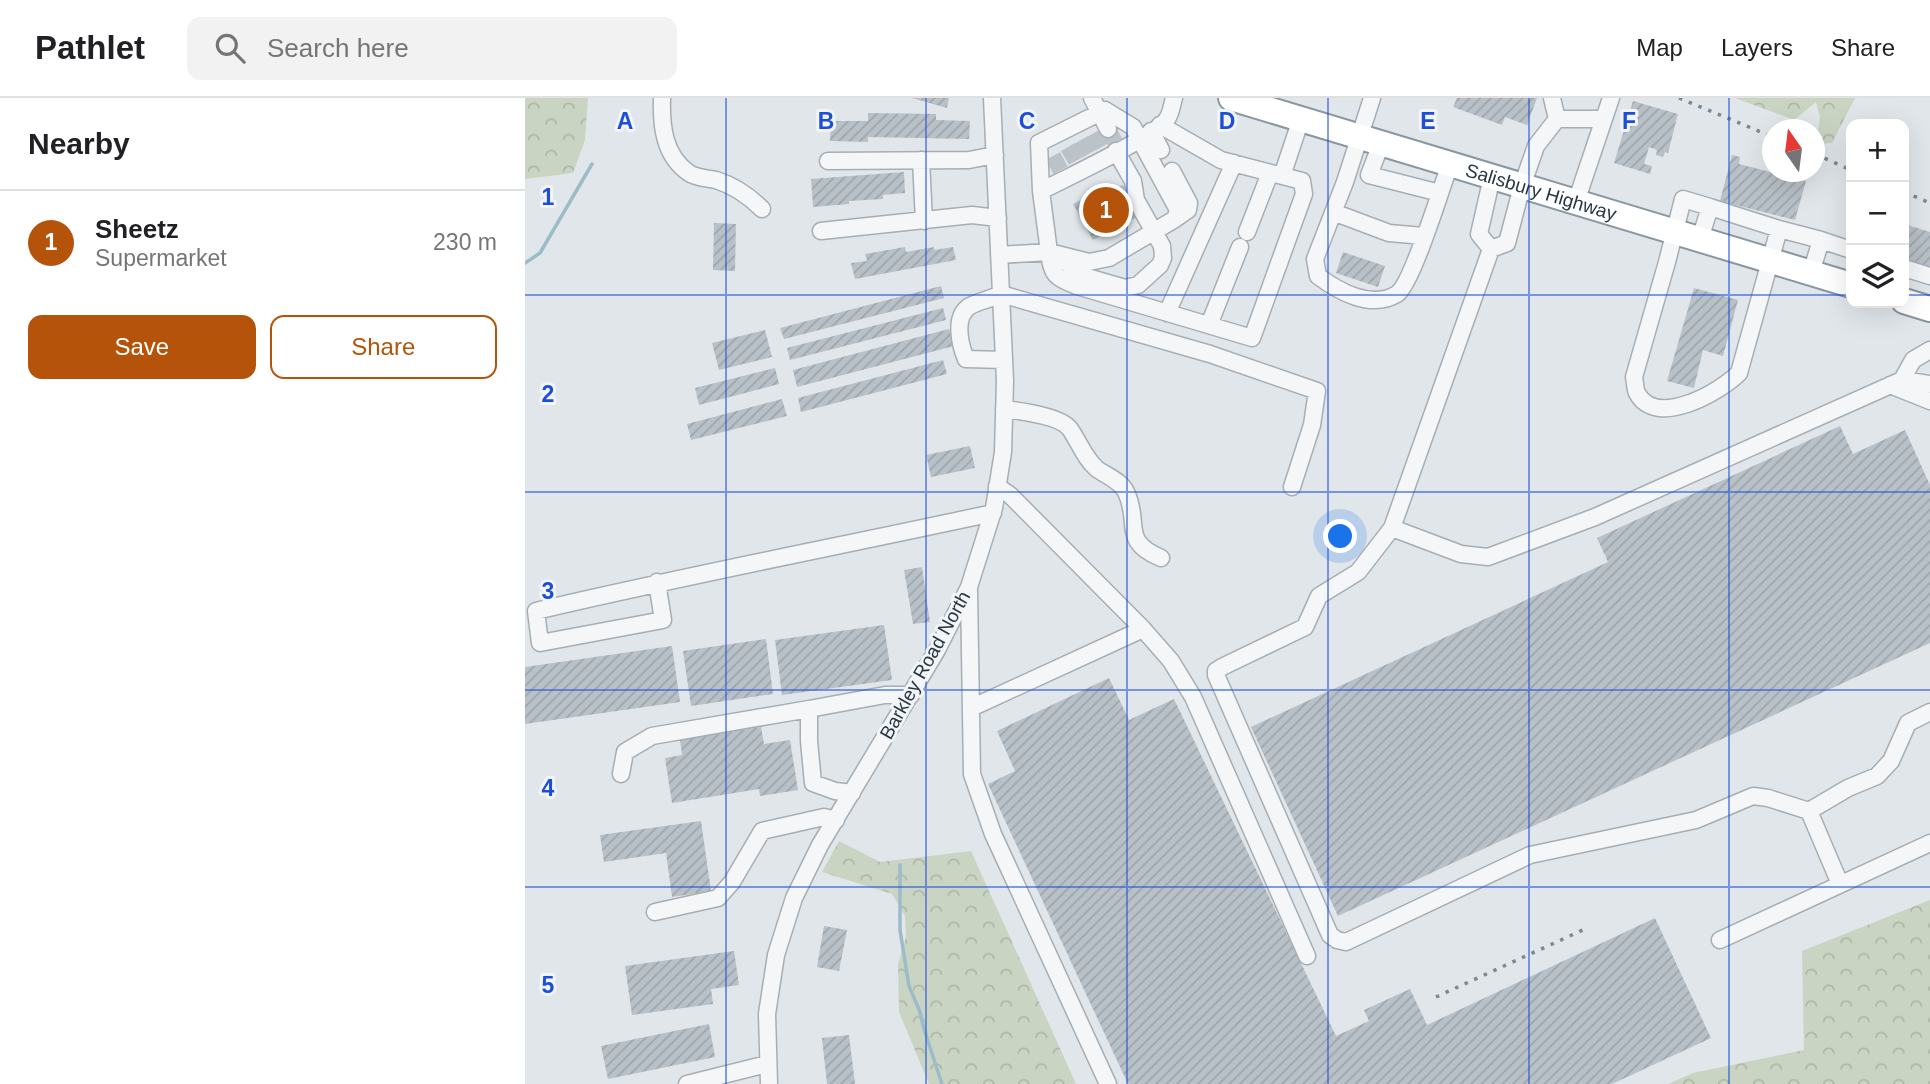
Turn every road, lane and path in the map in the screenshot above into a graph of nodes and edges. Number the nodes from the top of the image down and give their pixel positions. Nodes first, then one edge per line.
1 (662, 98) edge
2 (992, 98) edge
3 (1174, 98) edge
4 (1231, 98) edge
5 (1372, 98) edge
6 (1552, 98) edge
7 (1611, 98) edge
8 (1258, 102) edge
9 (1301, 119) junction
10 (1557, 119) junction
11 (1604, 119) junction
12 (1150, 131) junction
13 (1045, 140) junction
14 (1370, 140) junction
15 (1092, 141) edge
16 (1161, 150) dead end
17 (995, 155) junction
18 (1053, 156) tunnel mouth
19 (921, 160) junction
20 (828, 161) dead end
21 (1234, 163) junction
22 (1450, 164) junction
23 (1349, 169) junction
24 (1173, 171) dead end
25 (1276, 174) junction
26 (1369, 175) junction
27 (1492, 177) junction
28 (1522, 186) junction
29 (1041, 191) junction
30 (1440, 193) junction
31 (1576, 202) junction
32 (1710, 207) junction
33 (762, 208) dead end
34 (1333, 212) junction
35 (998, 218) junction
36 (1175, 219) junction
37 (924, 220) junction
38 (1779, 229) junction
39 (821, 231) dead end
40 (1674, 231) junction
41 (1154, 232) junction
42 (1424, 236) junction
43 (1700, 239) junction
44 (1821, 240) junction
45 (1846, 248) edge
46 (1492, 249) junction
47 (1054, 254) junction
48 (999, 255) junction
49 (1770, 260) junction
50 (1909, 272) edge
51 (1811, 273) junction
52 (1930, 275) edge
53 (1846, 284) edge
54 (1001, 293) junction
55 (1909, 303) edge
56 (1930, 309) edge
57 (1167, 313) junction
58 (1209, 325) junction
59 (1930, 350) edge
60 (1004, 360) junction
61 (1896, 383) junction
62 (1930, 384) edge
63 (1930, 401) edge
64 (1004, 409) junction
65 (997, 486) junction
66 (1292, 487) dead end
67 (993, 513) junction
68 (1392, 528) junction
69 (1161, 558) dead end
70 (657, 582) junction
71 (969, 587) junction
72 (1143, 629) junction
73 (911, 695) junction
74 (971, 708) junction
75 (809, 709) junction
76 (1930, 712) edge
77 (621, 774) dead end
78 (852, 793) junction
79 (1809, 811) junction
80 (836, 820) junction
81 (1930, 843) edge
82 (1840, 884) junction
83 (655, 912) dead end
84 (1720, 940) dead end
85 (1307, 956) dead end
86 (767, 1064) junction
87 (687, 1084) edge
88 (769, 1084) edge
89 (1108, 1084) edge

1 - 33 street
2 - 17 street, Barkley Road North
3 - 12 street
4 - 8 highway, Salisbury Highway
5 - 14 street
6 - 10 street
7 - 11 street
8 - 9 highway, Salisbury Highway
9 - 14 highway, Salisbury Highway
9 - 25 street
10 - 11 street
10 - 28 street
11 - 31 street
12 - 15 street
12 - 15 street
12 - 16 street
12 - 21 street
12 - 36 street
13 - 15 street
13 - 18 street
13 - 29 street
14 - 22 highway, Salisbury Highway
14 - 23 street
14 - 26 street
15 - 29 street
15 - 41 street
17 - 19 street
17 - 35 street, Barkley Road North
19 - 20 street
19 - 37 street
21 - 25 street
21 - 57 street
22 - 27 highway, Salisbury Highway
22 - 30 street
23 - 26 street
23 - 34 street
24 - 36 street
25 - 58 street
25 - 58 street
26 - 30 street
27 - 28 highway, Salisbury Highway
27 - 46 street
28 - 31 highway, Salisbury Highway
28 - 46 street
29 - 47 street
30 - 42 street
31 - 40 highway, Salisbury Highway
32 - 38 street
32 - 40 street
32 - 43 street
34 - 42 street
34 - 42 street
35 - 37 street
35 - 48 street, Barkley Road North
36 - 41 street
37 - 39 street
38 - 44 street
38 - 49 street
40 - 43 highway, Salisbury Highway
40 - 49 street
41 - 47 street
41 - 47 street
43 - 49 highway, Salisbury Highway
44 - 45 street
44 - 51 street
46 - 68 street
47 - 48 street
47 - 57 street
48 - 54 street, Barkley Road North
49 - 51 highway, Salisbury Highway
50 - 52 street
51 - 53 highway, Salisbury Highway
54 - 60 street, Barkley Road North
54 - 60 street
54 - 66 street
55 - 56 highway
57 - 58 street
59 - 61 street
60 - 64 street, Barkley Road North
61 - 62 street
61 - 63 street
61 - 68 street
64 - 65 street, Barkley Road North
64 - 69 street
65 - 67 street, Barkley Road North
65 - 72 street
67 - 70 street
67 - 71 street, Barkley Road North
68 - 79 street
70 - 70 street
71 - 73 street, Barkley Road North
71 - 74 street
72 - 74 street
72 - 85 street
73 - 75 street
73 - 78 street, Barkley Road North
74 - 89 street
75 - 77 street
75 - 78 street
76 - 79 street
78 - 80 street, Barkley Road North
79 - 82 street
80 - 83 street
80 - 86 street, Barkley Road North
81 - 82 street
82 - 84 street
86 - 87 street
86 - 88 street, Barkley Road North

